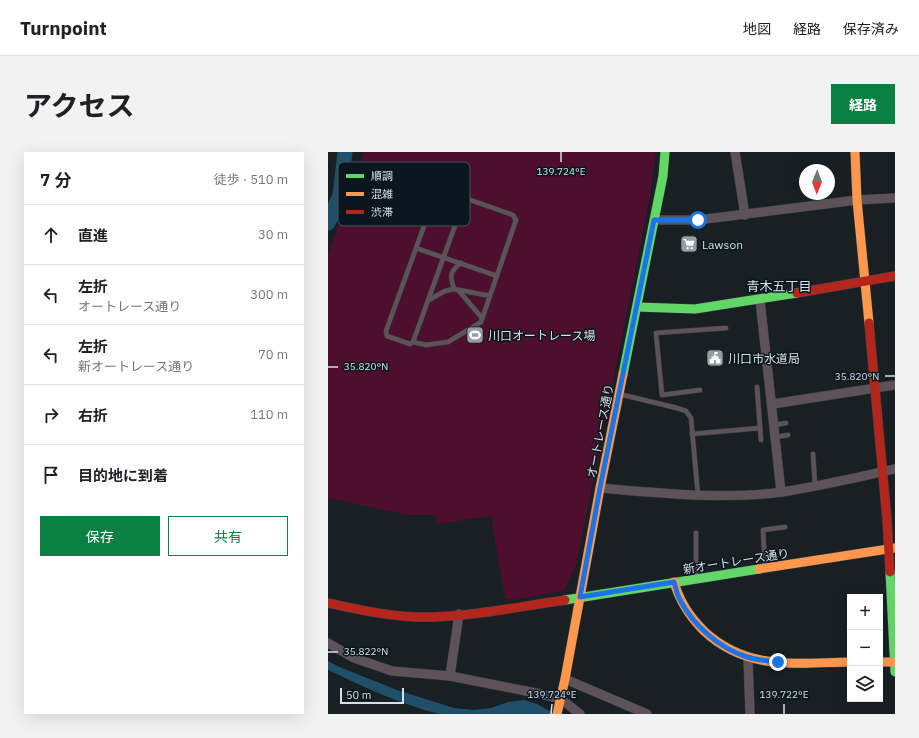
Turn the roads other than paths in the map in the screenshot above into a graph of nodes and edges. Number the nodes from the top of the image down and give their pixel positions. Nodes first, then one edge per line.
1 (666, 152) edge
2 (735, 152) edge
3 (855, 152) edge
4 (895, 198) edge
5 (470, 200) edge
6 (857, 200) junction
7 (745, 215) junction
8 (654, 220) junction
9 (424, 226) edge
10 (455, 226) edge
11 (416, 248) junction
12 (444, 257) junction
13 (460, 263) junction
14 (497, 276) junction
15 (895, 276) edge
16 (865, 281) junction
17 (456, 290) junction
18 (490, 295) junction
19 (429, 300) junction
20 (760, 300) junction
21 (637, 307) junction
22 (482, 318) junction
23 (726, 328) dead end
24 (413, 342) junction
25 (895, 385) edge
26 (757, 387) dead end
27 (875, 388) junction
28 (700, 390) dead end
29 (619, 394) junction
30 (662, 395) junction
31 (659, 404) junction
32 (772, 404) junction
33 (786, 423) dead end
34 (775, 425) junction
35 (760, 428) junction
36 (692, 434) junction
37 (788, 435) dead end
38 (776, 437) junction
39 (761, 440) dead end
40 (813, 454) dead end
41 (895, 469) edge
42 (883, 471) junction
43 (815, 485) junction
44 (600, 488) junction
45 (781, 492) junction
46 (698, 495) junction
47 (785, 527) dead end
48 (696, 533) dead end
49 (892, 549) edge
50 (765, 568) junction
51 (696, 579) junction
52 (674, 582) junction
53 (580, 597) junction
54 (328, 603) edge
55 (459, 614) junction
56 (328, 644) edge
57 (748, 658) junction
58 (847, 662) edge
59 (883, 662) edge
60 (895, 662) edge
61 (895, 672) edge
62 (450, 676) junction
63 (565, 680) junction
64 (561, 699) junction
65 (557, 714) edge
66 (580, 714) edge
67 (647, 714) edge
68 (750, 714) edge

1 - 8 street, オートレース通り
2 - 7 street
3 - 6 street
4 - 6 street
5 - 14 lane
6 - 7 street
6 - 16 street
7 - 8 street
8 - 21 street, オートレース通り
9 - 11 lane
10 - 12 lane
11 - 12 lane
11 - 24 lane
12 - 13 lane
12 - 19 lane
13 - 14 lane
13 - 17 lane
14 - 18 lane
15 - 16 street
16 - 20 street
16 - 27 street
17 - 18 lane
17 - 19 lane
17 - 22 lane
18 - 22 lane
19 - 24 lane
20 - 21 street
20 - 32 street
21 - 29 street, オートレース通り
22 - 24 lane
23 - 30 lane
25 - 27 street
26 - 35 lane
27 - 32 street
27 - 42 street
28 - 30 lane
29 - 31 lane
29 - 44 street, オートレース通り
30 - 31 lane
31 - 36 lane
32 - 34 street
33 - 34 lane
34 - 38 street
35 - 36 lane
35 - 39 lane
36 - 46 lane
37 - 38 lane
38 - 45 street
40 - 43 lane
41 - 42 street
42 - 43 street
42 - 49 street
43 - 45 street
44 - 46 street
44 - 53 street, オートレース通り
45 - 46 street
47 - 50 lane
48 - 51 lane
49 - 50 street, 新オートレース通り
49 - 60 street
50 - 51 street, 新オートレース通り
51 - 52 street, 新オートレース通り
52 - 53 street, 新オートレース通り
52 - 57 street
53 - 55 street, 新オートレース通り
53 - 63 street, オートレース通り
54 - 55 street, 新オートレース通り
55 - 62 street
56 - 62 street
57 - 58 street
57 - 68 street
59 - 60 street
60 - 61 street
62 - 64 street
63 - 64 street, オートレース通り
63 - 67 street
64 - 65 street, オートレース通り
64 - 66 street

